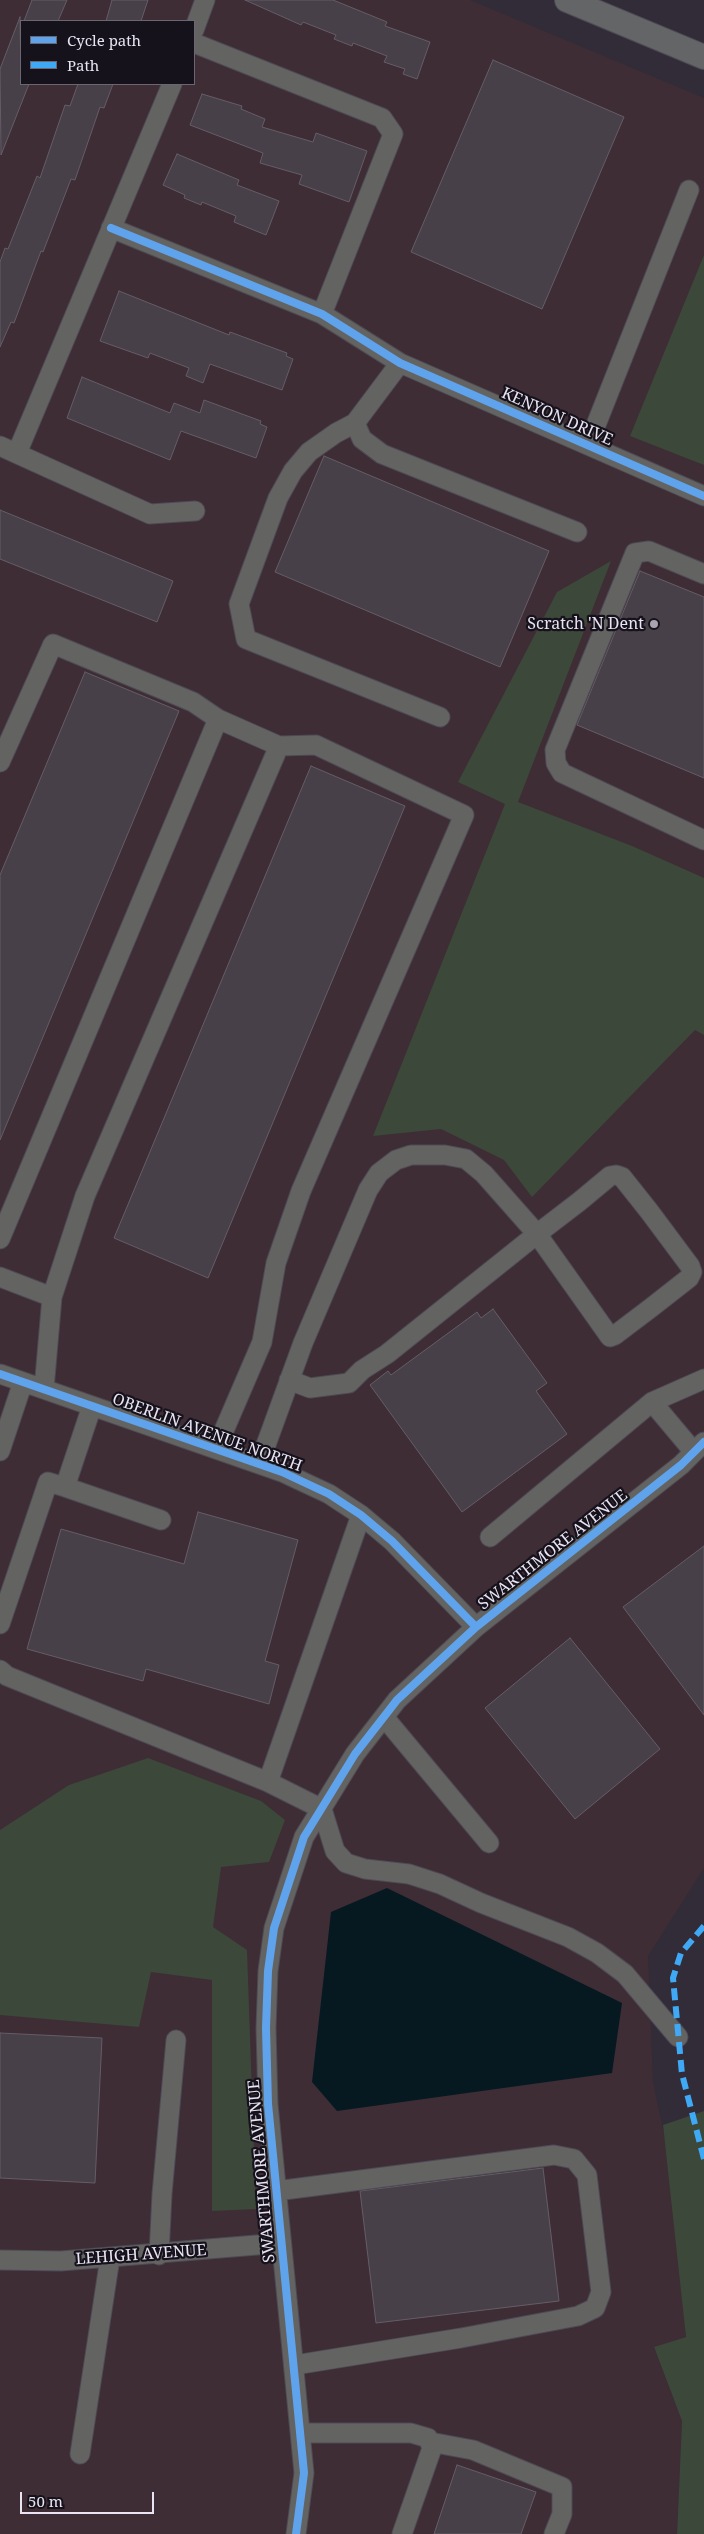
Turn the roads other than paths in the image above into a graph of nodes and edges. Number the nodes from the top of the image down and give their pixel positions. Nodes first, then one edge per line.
1 (205, 0) edge
2 (567, 0) edge
3 (195, 27) edge
4 (195, 43) edge
5 (704, 58) edge
6 (172, 85) edge
7 (689, 190) dead end
8 (112, 228) junction
9 (322, 314) junction
10 (400, 362) junction
11 (355, 423) junction
12 (588, 445) junction
13 (8, 450) edge
14 (704, 496) edge
15 (196, 511) dead end
16 (577, 532) dead end
17 (704, 574) edge
18 (440, 717) dead end
19 (218, 719) junction
20 (279, 746) junction
21 (0, 762) edge
22 (704, 840) edge
23 (537, 1234) junction
24 (0, 1239) edge
25 (0, 1276) edge
26 (52, 1297) junction
27 (0, 1374) edge
28 (704, 1379) edge
29 (290, 1380) junction
30 (23, 1382) junction
31 (44, 1389) junction
32 (652, 1402) junction
33 (92, 1406) junction
34 (699, 1447) edge
35 (216, 1449) junction
36 (0, 1451) edge
37 (259, 1464) junction
38 (65, 1487) junction
39 (361, 1515) junction
40 (161, 1520) dead end
41 (490, 1537) dead end
42 (0, 1624) edge
43 (476, 1628) junction
44 (0, 1670) edge
45 (384, 1717) junction
46 (268, 1782) junction
47 (322, 1808) junction
48 (489, 1842) dead end
49 (678, 2037) dead end
50 (176, 2040) dead end
51 (276, 2191) junction
52 (281, 2243) junction
53 (159, 2254) junction
54 (110, 2258) junction
55 (0, 2260) edge
56 (295, 2365) junction
57 (301, 2432) junction
58 (430, 2442) junction
59 (80, 2454) dead end
60 (296, 2534) edge
61 (402, 2534) edge
62 (554, 2534) edge

1 - 3 street
2 - 5 main road
4 - 9 street
6 - 8 street
7 - 12 street
8 - 9 street, KENYON DRIVE
8 - 13 street
9 - 10 street, KENYON DRIVE
10 - 11 street
10 - 12 street, KENYON DRIVE
11 - 16 street
11 - 18 street
12 - 14 street, KENYON DRIVE
13 - 15 street
17 - 22 street
19 - 20 street
19 - 21 street
19 - 24 street
20 - 26 street
20 - 35 street
23 - 23 street
23 - 29 street
23 - 29 street
25 - 26 street
26 - 31 street
27 - 30 street, OBERLIN AVENUE NORTH
28 - 32 street
29 - 37 street
30 - 31 street, OBERLIN AVENUE NORTH
30 - 36 street
31 - 33 street, OBERLIN AVENUE NORTH
32 - 34 street
32 - 41 street
33 - 35 street, OBERLIN AVENUE NORTH
33 - 38 street
34 - 43 street, SWARTHMORE AVENUE
35 - 37 street, OBERLIN AVENUE NORTH
37 - 39 street, OBERLIN AVENUE NORTH
38 - 40 street
38 - 42 street
39 - 43 street, OBERLIN AVENUE NORTH
39 - 46 street
43 - 45 street, SWARTHMORE AVENUE
44 - 46 street
45 - 47 street, SWARTHMORE AVENUE
45 - 48 street
46 - 47 street
47 - 49 street
47 - 51 street, SWARTHMORE AVENUE
50 - 53 street
51 - 52 street, SWARTHMORE AVENUE
51 - 56 street
52 - 53 street, LEHIGH AVENUE
52 - 56 street, SWARTHMORE AVENUE
53 - 54 street, LEHIGH AVENUE
54 - 55 street, LEHIGH AVENUE
54 - 59 street
56 - 57 street, SWARTHMORE AVENUE
57 - 58 street
57 - 60 street, SWARTHMORE AVENUE
58 - 61 street
58 - 62 street

